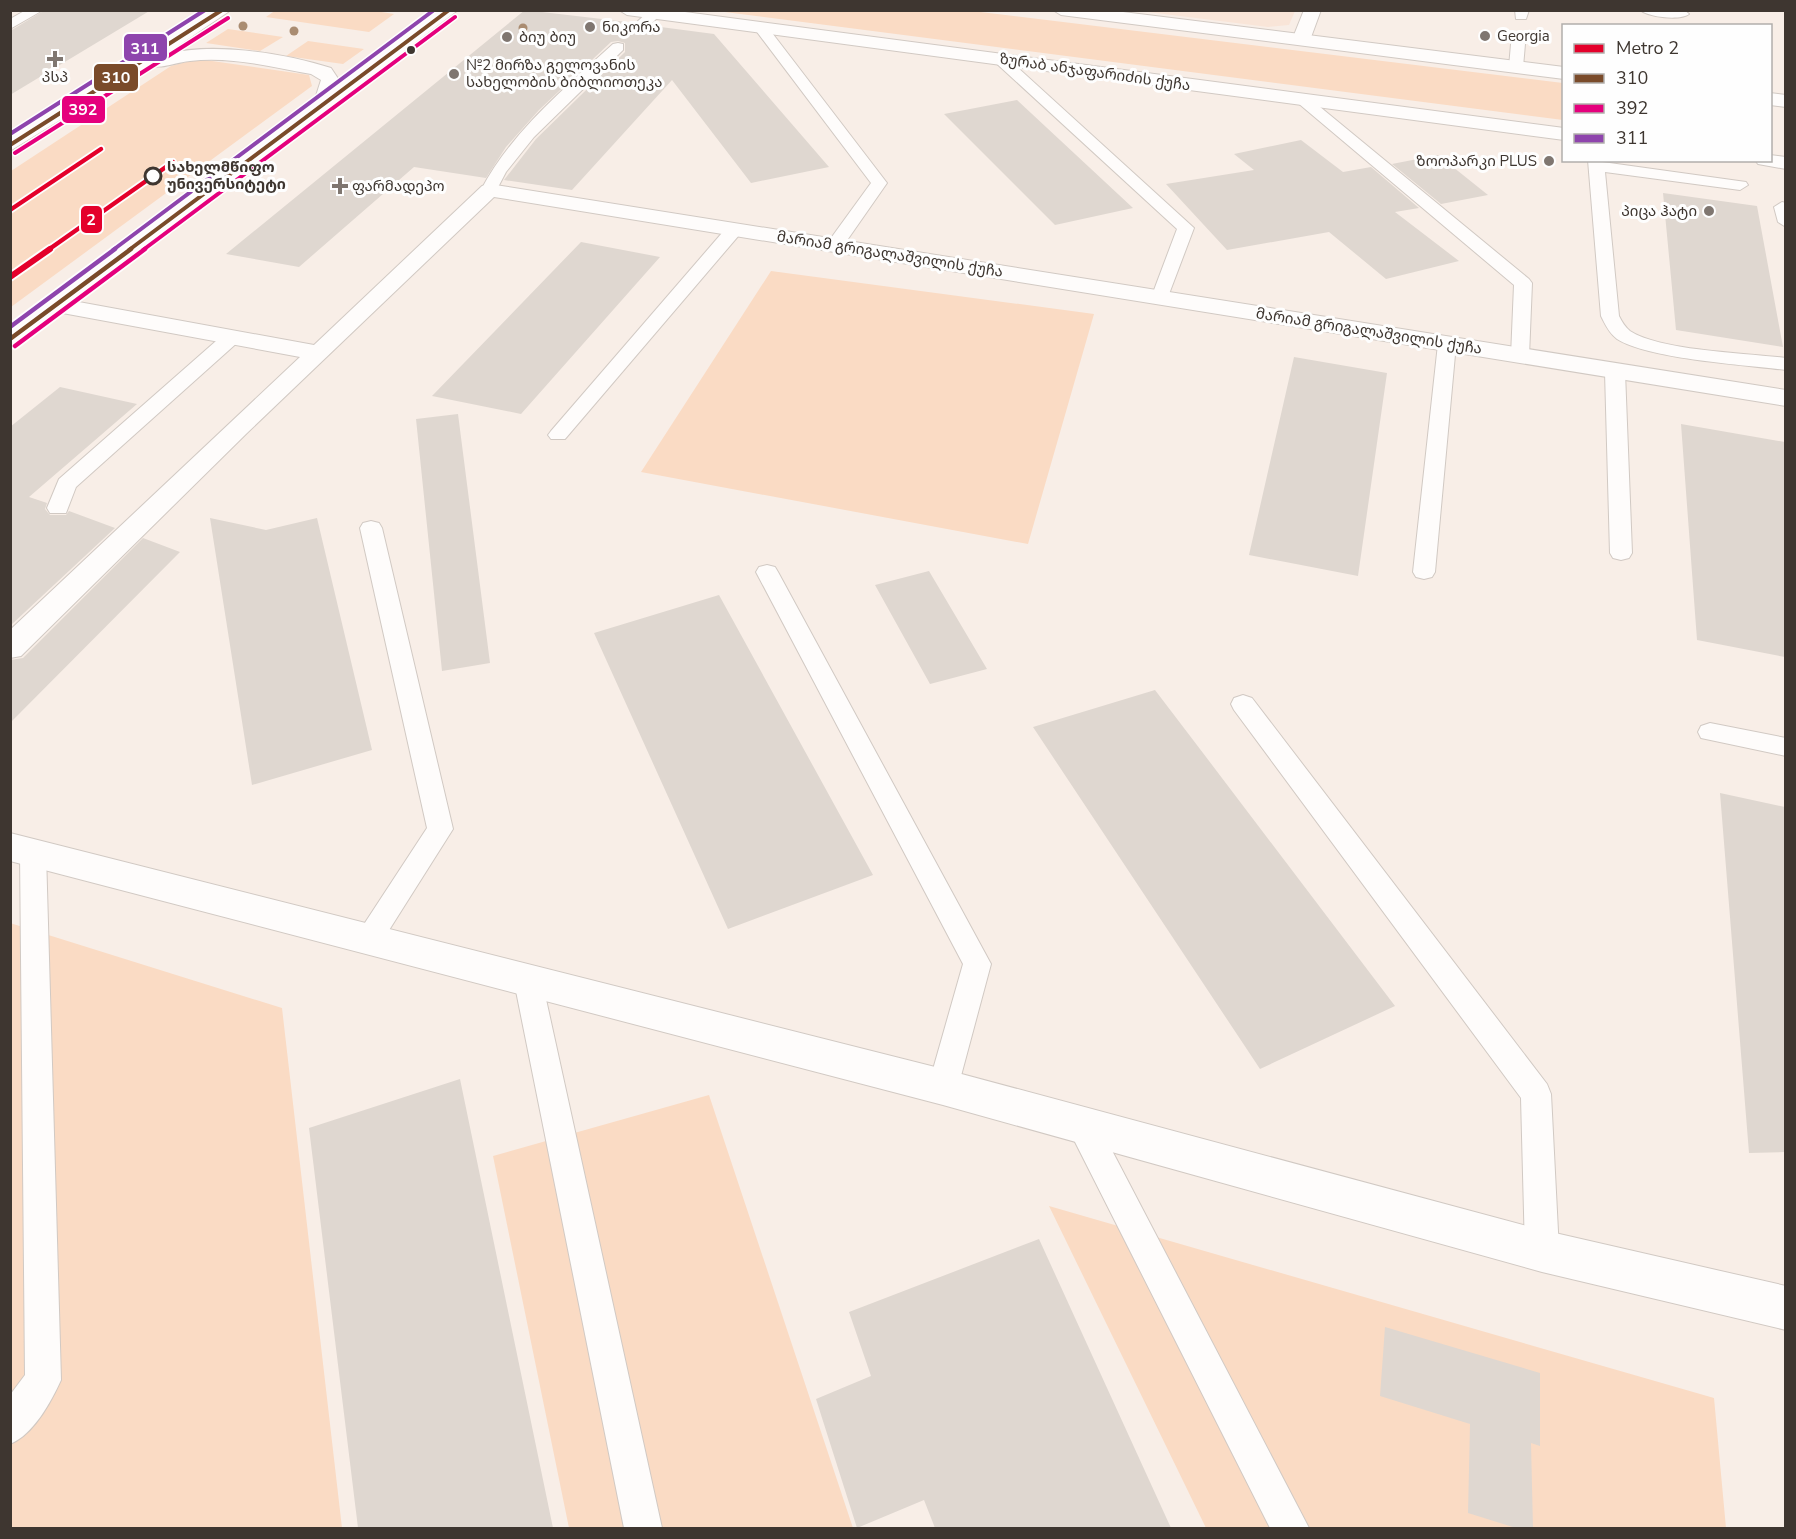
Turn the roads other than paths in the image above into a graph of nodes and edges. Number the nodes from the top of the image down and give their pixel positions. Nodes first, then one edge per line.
1 (37, 10) edge
2 (223, 10) edge
3 (450, 10) edge
4 (627, 10) edge
5 (1061, 10) edge
6 (1313, 10) edge
7 (1646, 10) edge
8 (1682, 14) dead end
9 (10, 25) edge
10 (760, 28) junction
11 (1301, 40) junction
12 (1518, 44) dead end
13 (618, 47) dead end
14 (1001, 60) junction
15 (1516, 67) junction
16 (129, 71) junction
17 (1562, 73) edge
18 (1303, 100) junction
19 (323, 105) junction
20 (1562, 134) edge
21 (10, 146) edge
22 (1596, 163) edge
23 (1740, 185) dead end
24 (489, 190) junction
25 (734, 230) junction
26 (835, 245) junction
27 (1161, 298) junction
28 (57, 304) junction
29 (231, 338) junction
30 (10, 339) edge
31 (1447, 344) junction
32 (319, 353) junction
33 (1520, 356) junction
34 (1785, 364) edge
35 (1615, 372) junction
36 (1785, 398) edge
37 (558, 435) dead end
38 (58, 508) dead end
39 (371, 528) dead end
40 (1621, 553) dead end
41 (767, 572) dead end
42 (1424, 572) dead end
43 (10, 648) edge
44 (1243, 704) dead end
45 (1710, 732) dead end
46 (1785, 747) edge
47 (22, 850) edge
48 (369, 938) junction
49 (528, 981) junction
50 (943, 1087) junction
51 (1083, 1126) junction
52 (1542, 1251) junction
53 (1785, 1308) edge
54 (10, 1426) edge
55 (643, 1528) edge
56 (1290, 1528) edge

1 - 9 lane
2 - 16 street
3 - 19 street
4 - 10 street, ზურაბ ანჯაფარიძის ქუჩა
5 - 11 street
6 - 11 street
7 - 8 lane
10 - 14 street, ზურაბ ანჯაფარიძის ქუჩა
10 - 26 lane
11 - 15 street
12 - 15 lane
13 - 24 lane
14 - 18 street, ზურაბ ანჯაფარიძის ქუჩა
14 - 27 lane
15 - 17 street
16 - 19 street
16 - 21 street
18 - 20 street, ზურაბ ანჯაფარიძის ქუჩა
18 - 33 lane
19 - 28 street
22 - 23 lane
22 - 34 lane
24 - 25 street, მარიამ გრიგალაშვილის ქუჩა
24 - 32 street
25 - 26 street, მარიამ გრიგალაშვილის ქუჩა
25 - 37 lane
26 - 27 street, მარიამ გრიგალაშვილის ქუჩა
27 - 31 street, მარიამ გრიგალაშვილის ქუჩა
28 - 29 street
28 - 30 street
29 - 32 street
29 - 38 lane
31 - 33 street, მარიამ გრიგალაშვილის ქუჩა
31 - 42 lane
32 - 43 street
33 - 35 street, მარიამ გრიგალაშვილის ქუჩა
35 - 36 street, მარიამ გრიგალაშვილის ქუჩა
35 - 40 lane
39 - 48 lane
41 - 50 lane
44 - 52 lane
45 - 46 lane
47 - 48 street
47 - 54 lane
48 - 49 street
49 - 50 street
49 - 55 lane
50 - 51 street
51 - 52 street
51 - 56 lane
52 - 53 street

